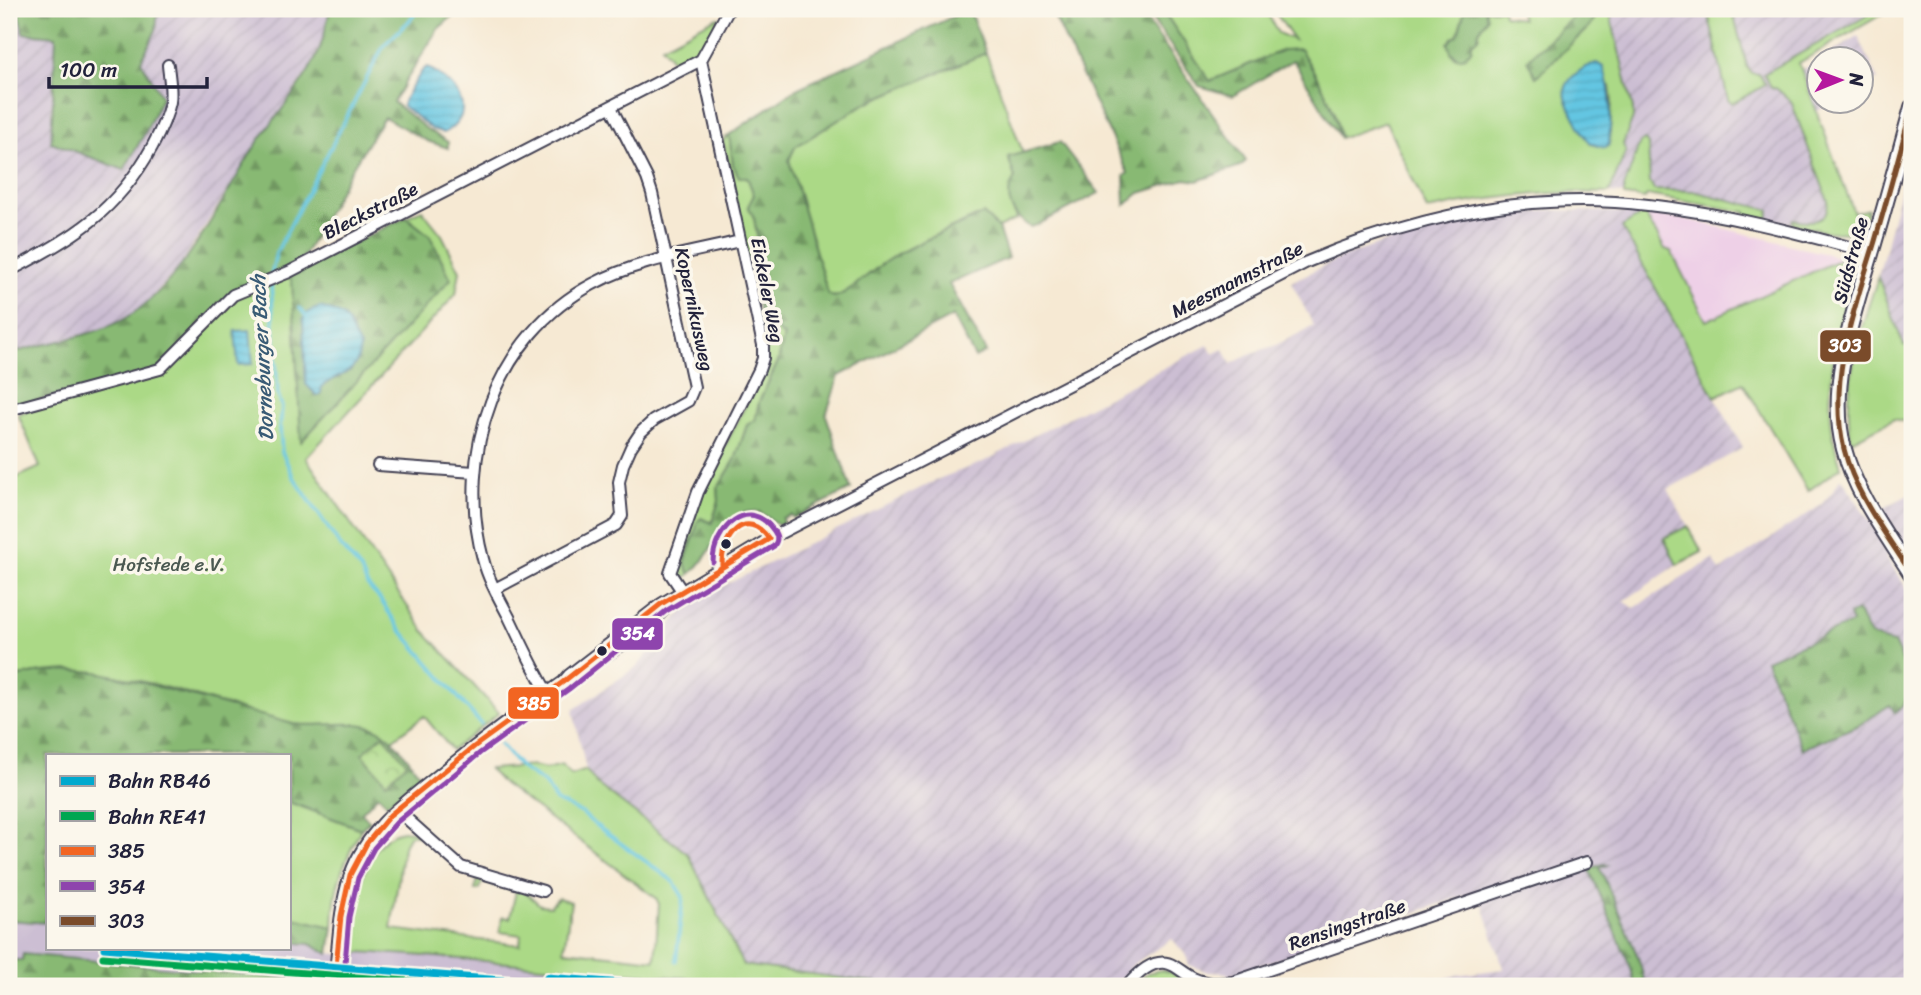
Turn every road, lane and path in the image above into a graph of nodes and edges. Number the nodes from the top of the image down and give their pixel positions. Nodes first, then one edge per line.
1 (729, 9) edge
2 (701, 60) junction
3 (168, 65) dead end
4 (611, 107) junction
5 (1912, 107) edge
6 (740, 242) junction
7 (1871, 253) junction
8 (666, 258) junction
9 (9, 271) edge
10 (9, 411) edge
11 (378, 465) dead end
12 (474, 472) junction
13 (1912, 575) edge
14 (495, 589) junction
15 (682, 591) junction
16 (547, 692) junction
17 (397, 810) junction
18 (1587, 862) dead end
19 (543, 891) dead end
20 (334, 986) edge
21 (1127, 986) edge

1 - 2 street
2 - 4 street, Bleckstraße
2 - 6 street, Eickeler Weg
3 - 9 street
4 - 8 street, Kopernikusweg
4 - 10 street, Bleckstraße
5 - 7 street, Südstraße
6 - 8 street
6 - 15 street, Eickeler Weg
7 - 13 street, Südstraße
7 - 15 street, Meesmannstraße
8 - 12 street
8 - 14 street, Kopernikusweg
11 - 12 street
12 - 14 street
14 - 16 street
15 - 16 street, Meesmannstraße
16 - 17 street, Meesmannstraße
17 - 19 street
17 - 20 street, Meesmannstraße
18 - 21 street, Rensingstraße

